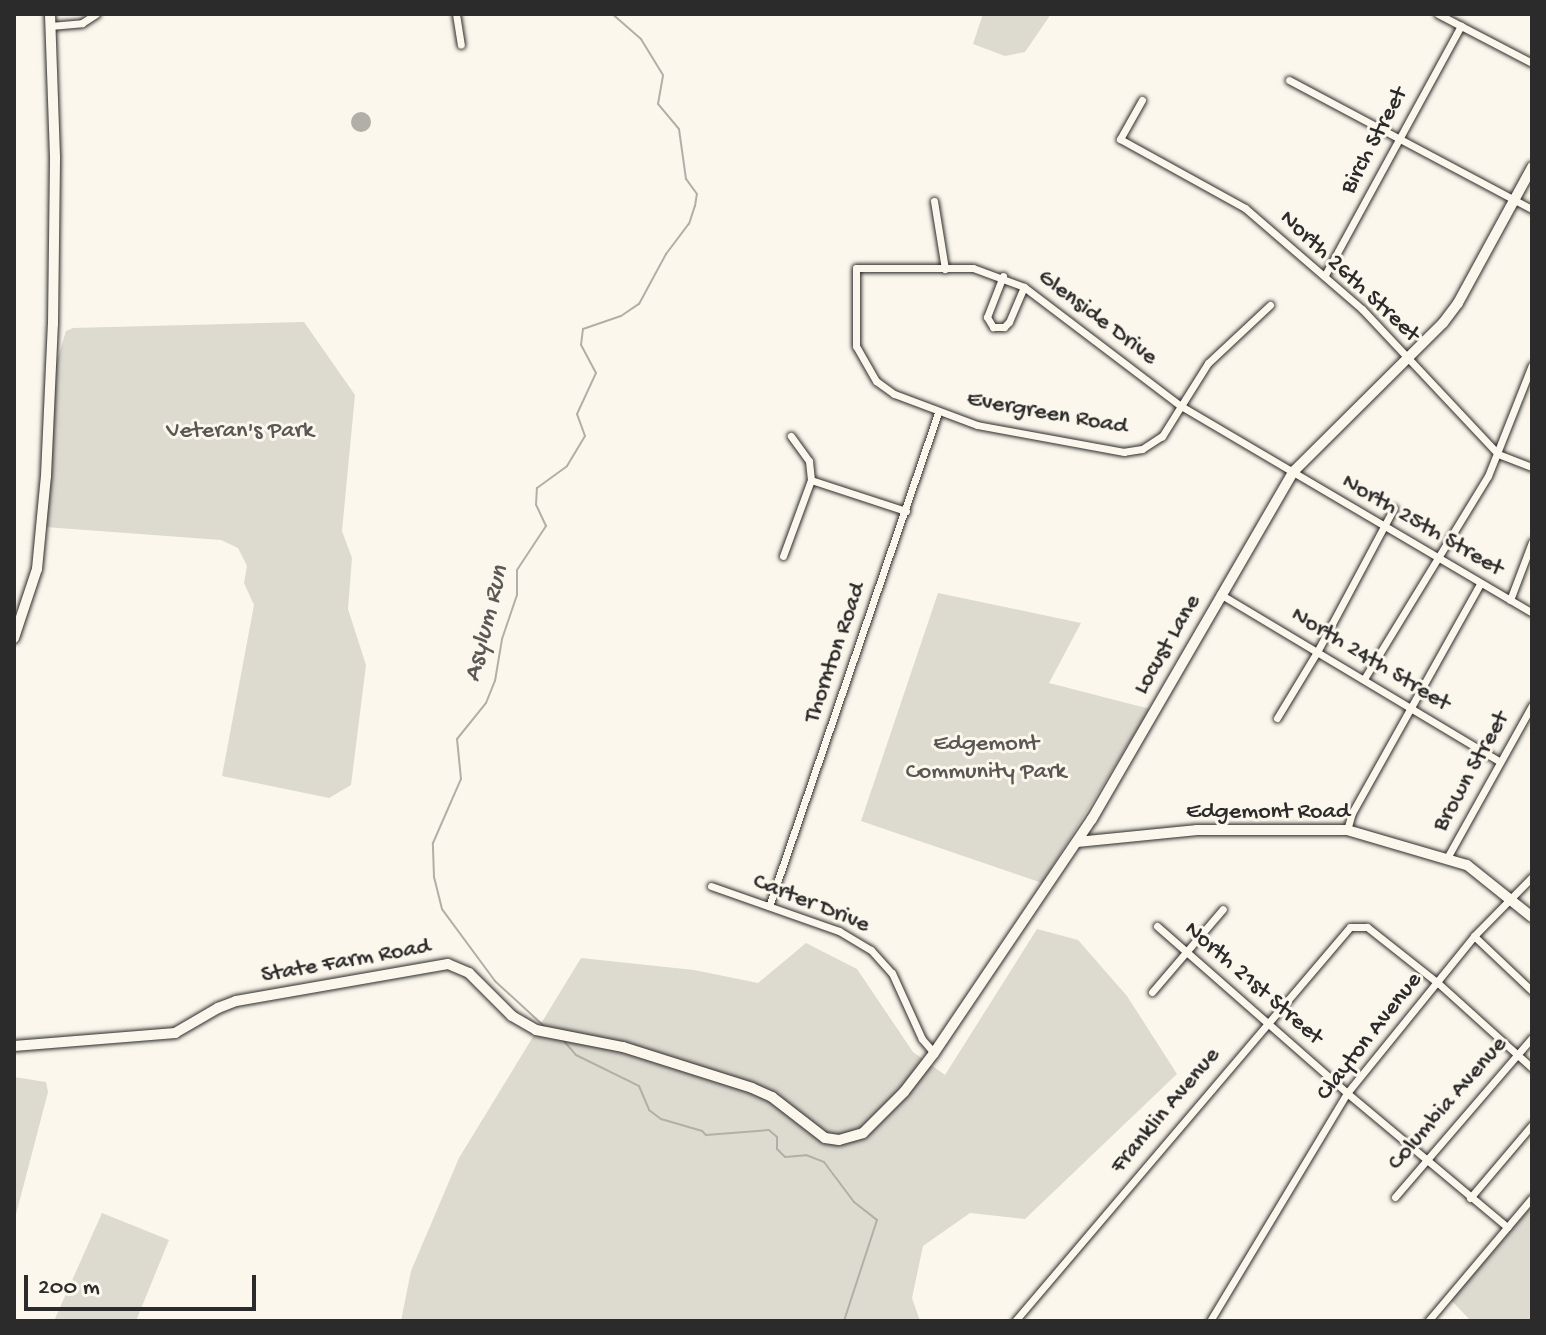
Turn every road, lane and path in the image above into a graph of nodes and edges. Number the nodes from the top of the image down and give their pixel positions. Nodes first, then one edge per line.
1 (50, 14) edge
2 (96, 14) edge
3 (456, 14) edge
4 (1438, 14) edge
5 (50, 26) junction
6 (1461, 26) junction
7 (461, 45) dead end
8 (1532, 63) edge
9 (1289, 80) dead end
10 (1142, 100) dead end
11 (1398, 138) junction
12 (1532, 167) edge
13 (1514, 200) junction
14 (934, 201) dead end
15 (1532, 209) edge
16 (856, 268) joint
17 (945, 269) junction
18 (1325, 275) junction
19 (1003, 276) junction
20 (1024, 287) junction
21 (1270, 305) dead end
22 (1406, 358) junction
23 (1532, 365) edge
24 (1181, 406) junction
25 (938, 413) junction
26 (791, 436) dead end
27 (1498, 454) junction
28 (1532, 467) edge
29 (1293, 472) junction
30 (811, 480) junction
31 (1394, 508) dead end
32 (906, 511) junction
33 (1386, 529) junction
34 (1532, 542) edge
35 (783, 556) dead end
36 (1437, 557) junction
37 (1480, 584) junction
38 (1220, 594) junction
39 (1510, 600) junction
40 (1532, 613) edge
41 (14, 638) edge
42 (1317, 652) junction
43 (1364, 679) junction
44 (1532, 705) edge
45 (1411, 706) junction
46 (1277, 718) dead end
47 (1499, 761) junction
48 (1347, 830) junction
49 (1077, 842) junction
50 (1447, 858) junction
51 (1532, 877) edge
52 (711, 886) dead end
53 (1512, 900) junction
54 (769, 906) junction
55 (1223, 909) dead end
56 (1532, 917) edge
57 (1157, 926) dead end
58 (1474, 936) junction
59 (1185, 952) junction
60 (1438, 983) junction
61 (1532, 991) edge
62 (1152, 992) dead end
63 (1267, 1023) junction
64 (1532, 1038) edge
65 (14, 1046) edge
66 (934, 1053) junction
67 (1517, 1056) junction
68 (1532, 1068) edge
69 (1347, 1093) junction
70 (1532, 1125) edge
71 (839, 1140) joint
72 (1426, 1162) junction
73 (1395, 1197) dead end
74 (1470, 1198) junction
75 (1532, 1198) edge
76 (1507, 1227) junction
77 (1015, 1321) edge
78 (1210, 1321) edge
79 (1428, 1321) edge

1 - 5 street
2 - 5 street
3 - 7 street
4 - 6 street
5 - 41 street
6 - 8 street
6 - 11 street, Birch Street
9 - 11 street
10 - 18 street, North 26th Street
11 - 13 street
11 - 18 street, Birch Street
12 - 13 street, Locust Lane
13 - 15 street
13 - 22 street, Locust Lane
14 - 17 street
16 - 17 street, Glenside Drive
16 - 25 street, Evergreen Road
17 - 19 street, Glenside Drive
18 - 22 street, North 26th Street
19 - 20 street, Glenside Drive
19 - 20 street
20 - 24 street, Glenside Drive
21 - 24 street, Evergreen Road
22 - 27 street, North 26th Street
22 - 29 street, Locust Lane
23 - 27 street
24 - 25 street, Evergreen Road
24 - 29 street, Glenside Drive
25 - 32 street, Thornton Road
26 - 30 street
27 - 28 street, North 26th Street
27 - 36 street
29 - 33 street, North 25th Street
29 - 38 street, Locust Lane
30 - 32 street
30 - 35 street
31 - 33 street
32 - 54 street, Thornton Road
33 - 36 street, North 25th Street
33 - 42 street
34 - 39 street
36 - 37 street, North 25th Street
36 - 43 street
37 - 39 street, North 25th Street
37 - 45 street
38 - 42 street, North 24th Street
38 - 49 street, Locust Lane
39 - 40 street, North 25th Street
42 - 43 street, North 24th Street
42 - 46 street
43 - 45 street, North 24th Street
44 - 47 street, Brown Street
45 - 47 street, North 24th Street
45 - 48 street
47 - 50 street, Brown Street
48 - 49 street, Edgemont Road
48 - 50 street, Edgemont Road
49 - 66 street, Locust Lane
50 - 53 street, Edgemont Road
51 - 53 street, Clayton Avenue
52 - 54 street, Carter Drive
53 - 56 street, Edgemont Road
53 - 58 street, Clayton Avenue
54 - 66 street, Carter Drive
55 - 59 street
57 - 59 street, North 21st Street
58 - 60 street, Clayton Avenue
58 - 61 street
59 - 62 street
59 - 63 street, North 21st Street
60 - 63 street, Franklin Avenue
60 - 67 street
60 - 69 street, Clayton Avenue
63 - 69 street, North 21st Street
63 - 77 street, Franklin Avenue
64 - 67 street, Columbia Avenue
65 - 71 street, State Farm Road
66 - 71 street, Locust Lane
67 - 68 street
67 - 72 street, Columbia Avenue
69 - 72 street, North 21st Street
69 - 78 street, Clayton Avenue
70 - 74 street
72 - 73 street, Columbia Avenue
72 - 74 street, North 21st Street
74 - 76 street, North 21st Street
75 - 76 street
76 - 79 street

